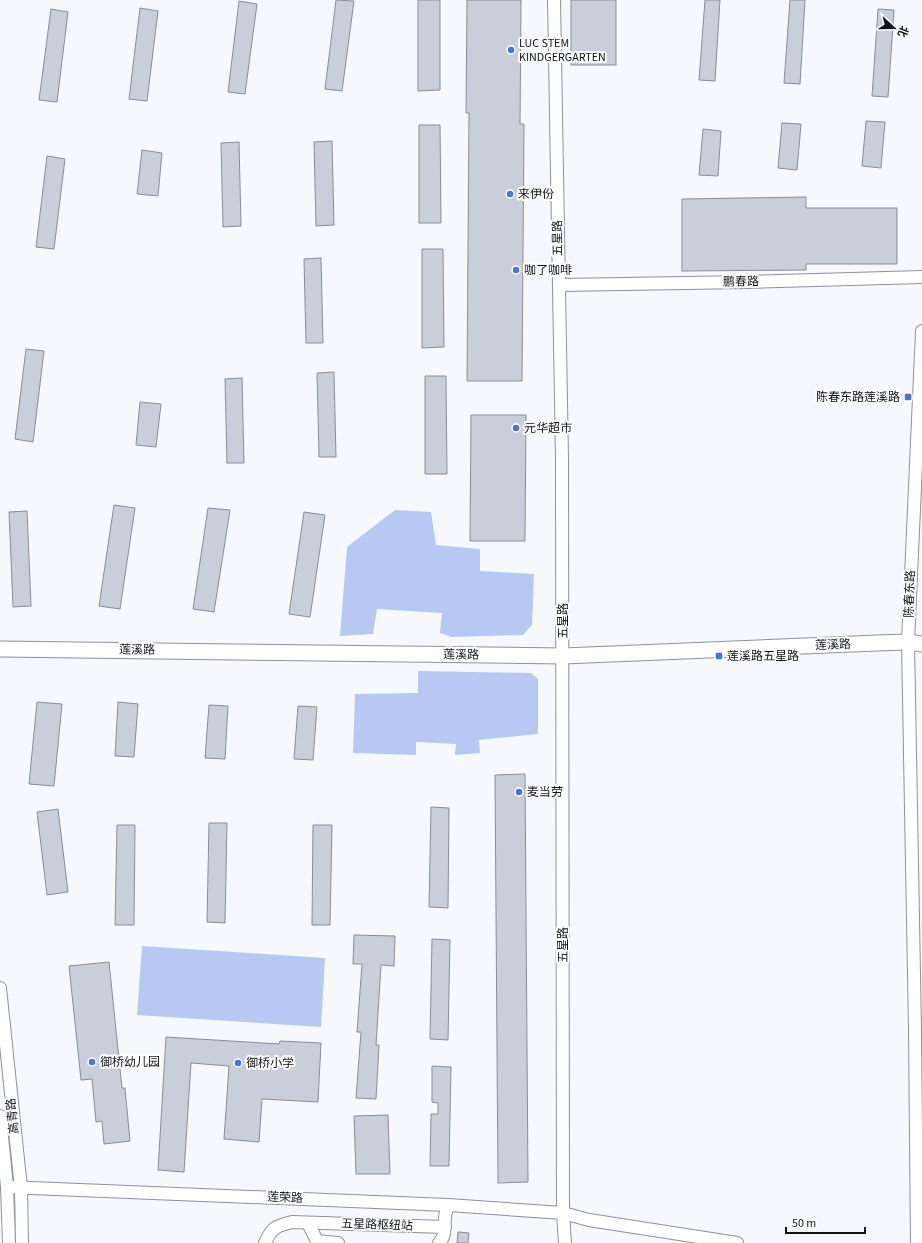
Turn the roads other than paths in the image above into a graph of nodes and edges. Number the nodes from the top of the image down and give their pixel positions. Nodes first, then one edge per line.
1 (554, 0) edge
2 (922, 277) edge
3 (559, 285) junction
4 (922, 331) edge
5 (915, 643) edge
6 (0, 649) edge
7 (563, 656) junction
8 (0, 988) edge
9 (919, 1029) edge
10 (0, 1116) edge
11 (7, 1187) junction
12 (21, 1188) junction
13 (448, 1204) junction
14 (564, 1213) junction
15 (308, 1224) junction
16 (445, 1227) junction
17 (9, 1243) edge
18 (22, 1243) edge
19 (265, 1243) edge
20 (338, 1243) edge
21 (439, 1243) edge
22 (565, 1243) edge
23 (737, 1243) edge
24 (917, 1243) edge

1 - 3 street, 五星路
2 - 3 street, 鹏春路
3 - 7 street, 五星路
4 - 5 street, 陈春东路
5 - 7 main road, 莲溪路
5 - 9 street, 陈春东路
6 - 7 main road, 莲溪路
7 - 14 street, 五星路
8 - 12 street, 高青路
9 - 24 street, 陈春东路
10 - 11 street, 高青路
11 - 12 street, 莲荣路
11 - 17 street, 高青路
12 - 13 street, 莲荣路
12 - 18 street, 高青路
13 - 14 street, 莲荣路
13 - 16 street
14 - 22 street, 五星路
14 - 23 street, 莲荣路
15 - 16 street, 五星路枢纽站
15 - 19 street, 五星路枢纽站
15 - 20 street, 五星路枢纽站
16 - 21 street

